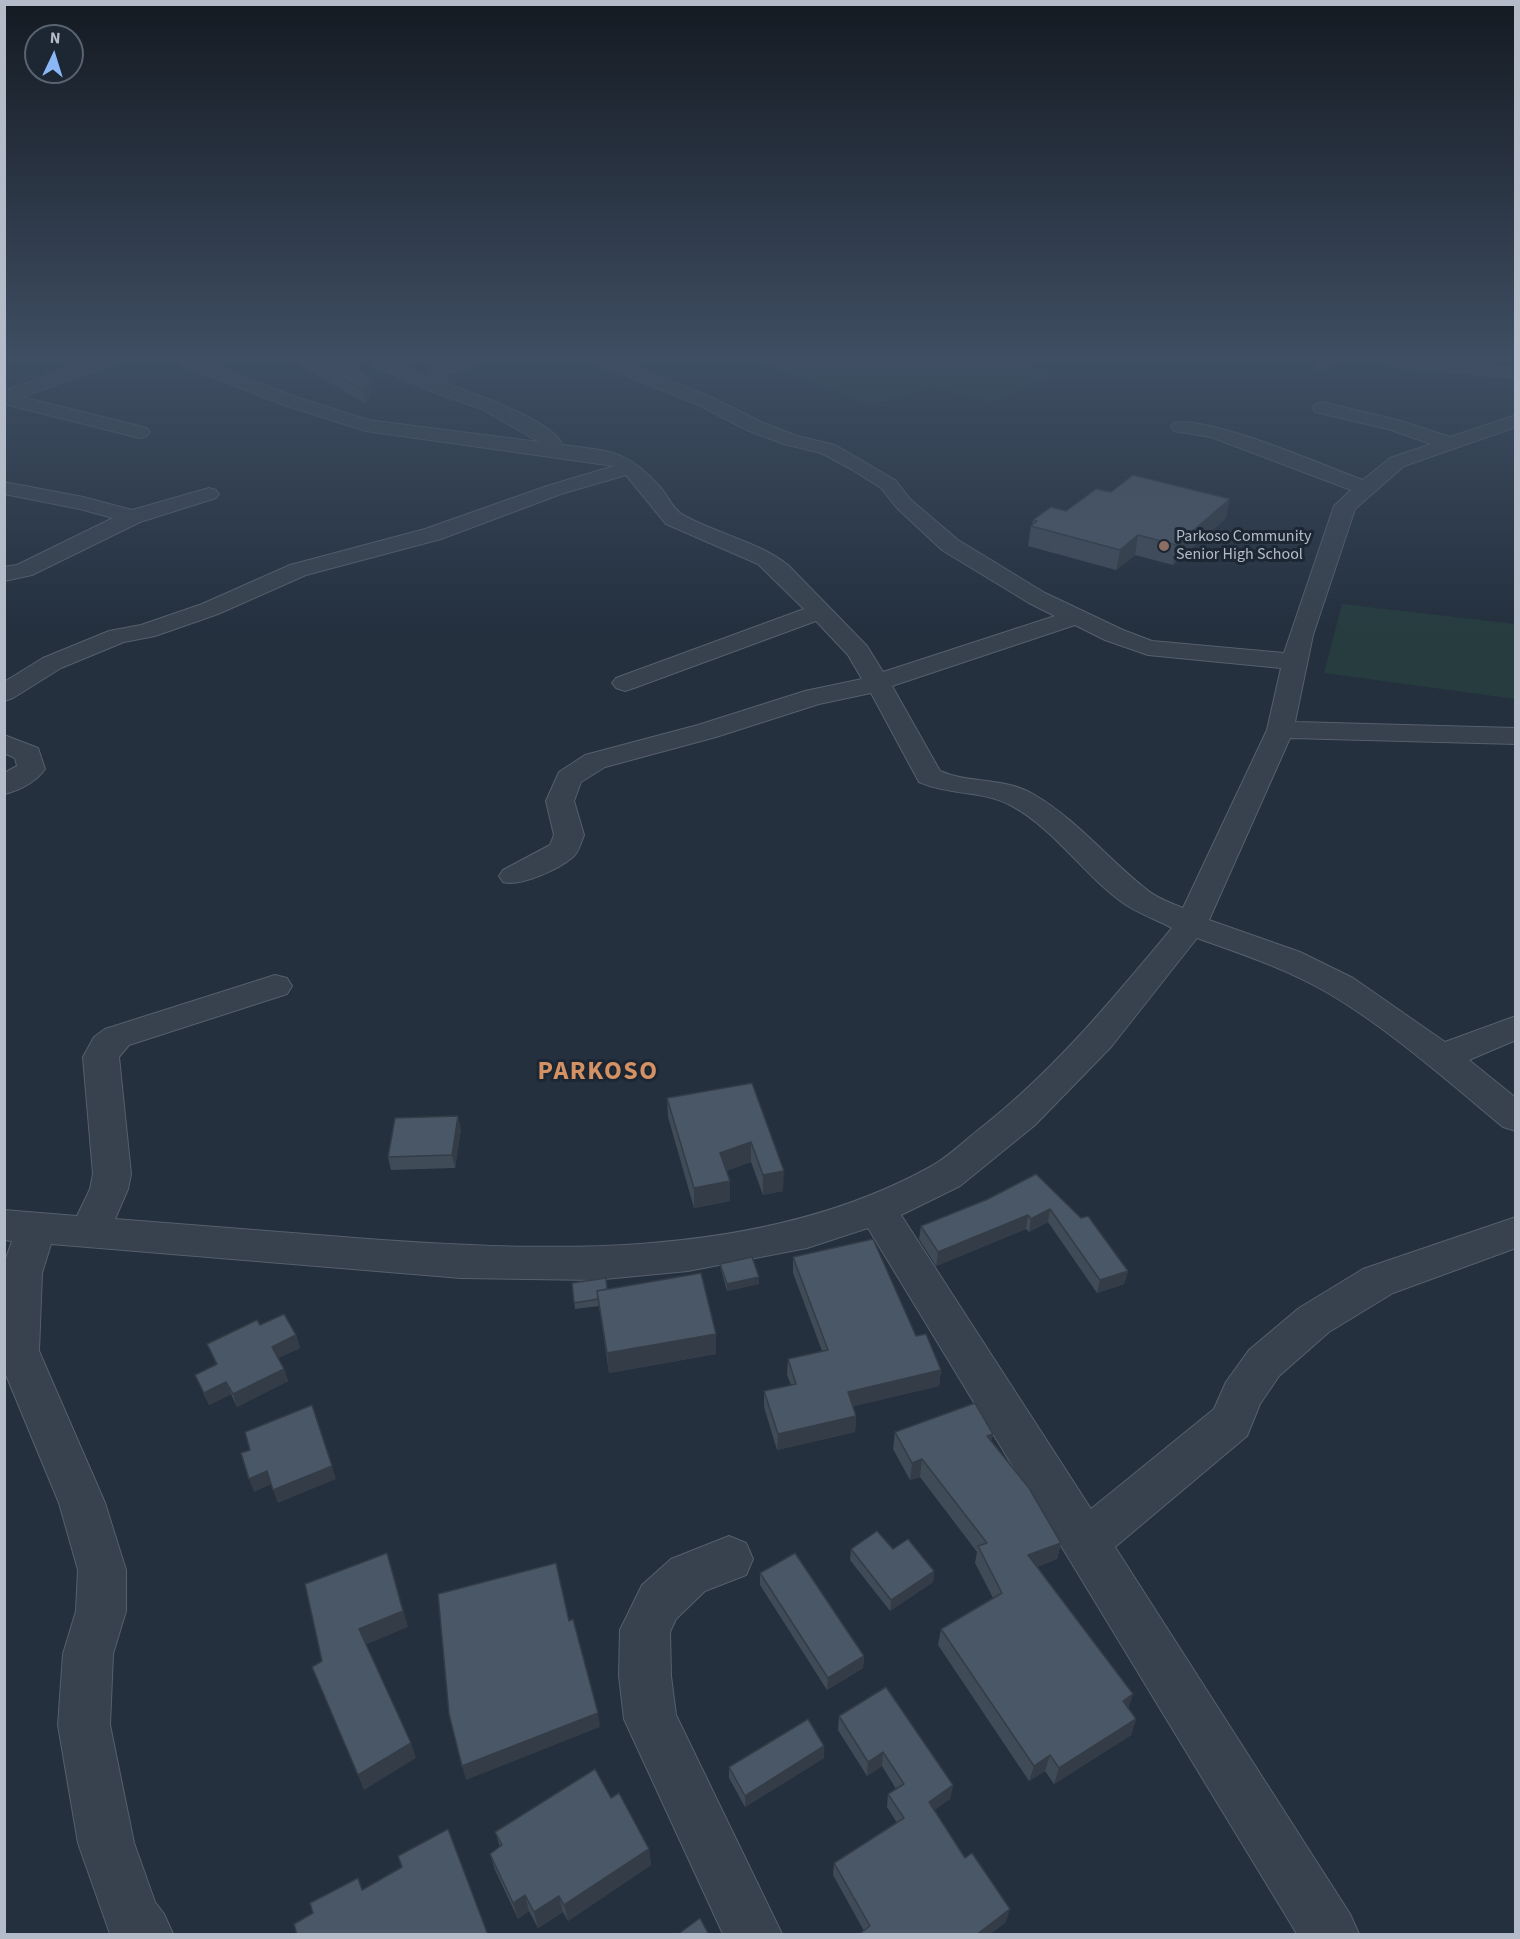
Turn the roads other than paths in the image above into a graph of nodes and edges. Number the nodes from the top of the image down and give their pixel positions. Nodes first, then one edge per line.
1 (568, 451) edge
2 (833, 451) edge
3 (1267, 451) edge
4 (1425, 451) edge
5 (629, 468) junction
6 (4, 488) edge
7 (1364, 488) junction
8 (209, 494) dead end
9 (132, 517) junction
10 (4, 574) edge
11 (818, 612) junction
12 (1076, 617) junction
13 (1295, 662) junction
14 (878, 682) junction
15 (625, 683) dead end
16 (4, 693) edge
17 (1280, 730) junction
18 (1515, 736) edge
19 (4, 743) edge
20 (4, 786) edge
21 (514, 876) dead end
22 (1191, 925) junction
23 (275, 986) dead end
24 (1515, 1027) edge
25 (1442, 1057) junction
26 (1515, 1118) edge
27 (877, 1209) junction
28 (20, 1227) edge
29 (1515, 1232) edge
30 (88, 1233) junction
31 (1086, 1543) junction
32 (729, 1559) dead end
33 (144, 1935) edge
34 (753, 1935) edge
35 (1330, 1935) edge

1 - 5 street
2 - 12 street
3 - 7 street
4 - 7 street
5 - 11 street
5 - 16 street
6 - 9 street
7 - 13 street
8 - 9 street
9 - 10 street
11 - 14 street
11 - 15 street
12 - 13 street
12 - 14 street
13 - 17 street
14 - 21 street
14 - 22 street
17 - 18 street
17 - 22 street
19 - 20 street
22 - 25 street
22 - 27 street
23 - 30 street
24 - 25 street
25 - 26 street
27 - 30 street
27 - 31 street
28 - 30 street
28 - 33 street
29 - 31 street
31 - 35 street
32 - 34 street

